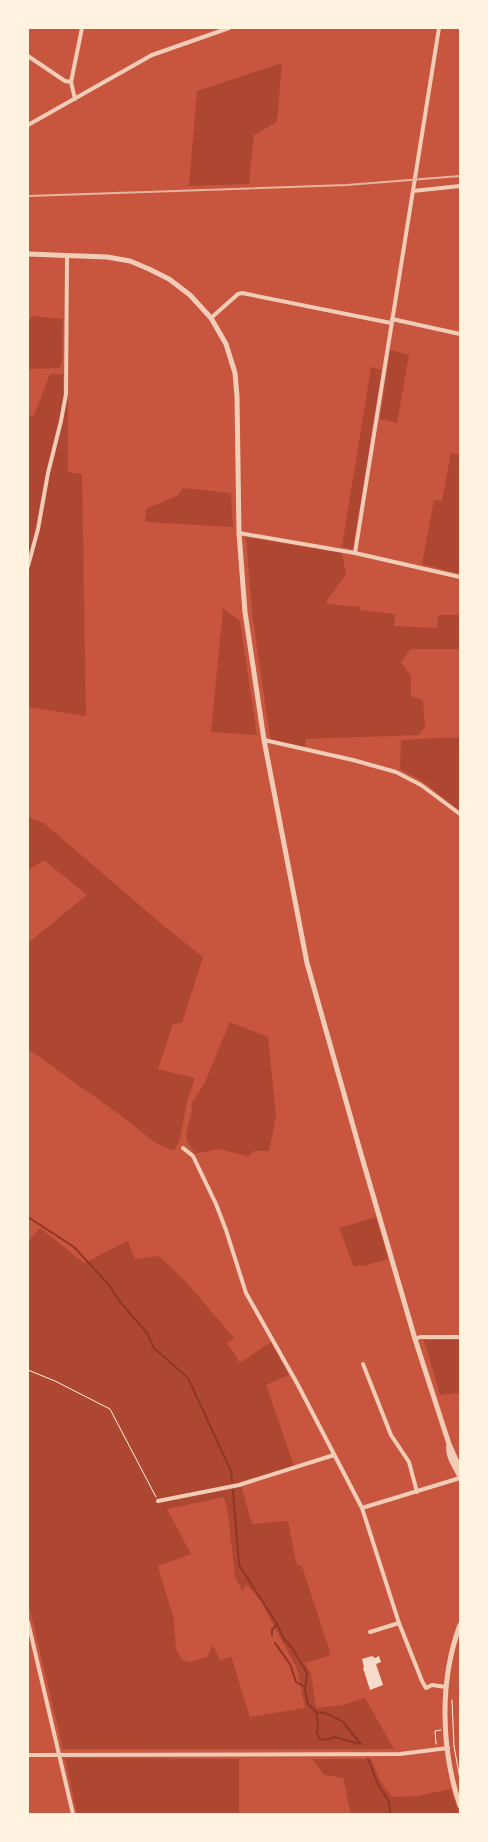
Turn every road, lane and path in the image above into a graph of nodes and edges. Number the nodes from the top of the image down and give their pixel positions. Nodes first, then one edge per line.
1 (82, 28) edge
2 (229, 28) edge
3 (439, 28) edge
4 (28, 56) edge
5 (71, 82) junction
6 (75, 99) junction
7 (28, 125) edge
8 (460, 186) edge
9 (413, 191) junction
10 (28, 254) edge
11 (67, 256) junction
12 (211, 318) junction
13 (391, 321) junction
14 (460, 334) edge
15 (239, 533) junction
16 (355, 553) junction
17 (28, 566) edge
18 (460, 577) edge
19 (264, 740) junction
20 (460, 814) edge
21 (183, 1148) dead end
22 (460, 1337) edge
23 (416, 1339) junction
24 (363, 1364) dead end
25 (28, 1370) edge
26 (334, 1455) junction
27 (460, 1478) edge
28 (417, 1492) junction
29 (158, 1501) joint
30 (362, 1508) junction
31 (28, 1622) edge
32 (399, 1623) junction
33 (460, 1625) edge
34 (370, 1632) dead end
35 (446, 1687) junction
36 (452, 1694) dead end
37 (435, 1731) dead end
38 (448, 1748) junction
39 (437, 1749) junction
40 (28, 1755) edge
41 (60, 1756) junction
42 (460, 1779) edge
43 (460, 1806) edge
44 (73, 1814) edge

1 - 5 street
2 - 6 street
3 - 9 street
4 - 5 street
5 - 6 street
6 - 7 street
8 - 9 street
9 - 13 street
10 - 11 street
11 - 12 street
11 - 17 street
12 - 13 street
12 - 15 street
13 - 14 street
13 - 16 street
15 - 16 street
15 - 19 street
16 - 18 street
19 - 20 street
19 - 23 street
21 - 26 street
22 - 23 street
23 - 27 street
24 - 28 street
25 - 29 path
26 - 29 street
26 - 30 street
27 - 28 street
28 - 30 street
30 - 32 street
31 - 41 street
32 - 34 street
32 - 35 street
33 - 35 street
35 - 38 street
36 - 42 path
37 - 39 path
38 - 39 street
38 - 43 street
39 - 41 street
40 - 41 street
41 - 44 street

